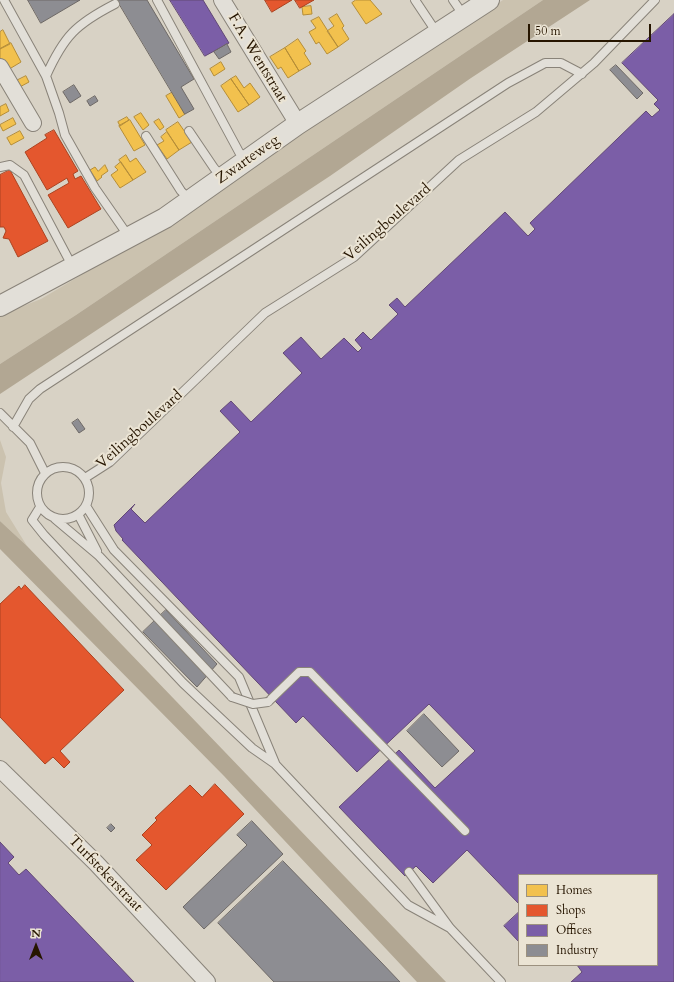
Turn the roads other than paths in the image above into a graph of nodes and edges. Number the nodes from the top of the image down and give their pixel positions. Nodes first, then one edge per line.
1 (4, 0) edge
2 (157, 0) edge
3 (222, 0) edge
4 (415, 0) edge
5 (453, 0) edge
6 (489, 0) edge
7 (655, 0) edge
8 (115, 4) dead end
9 (464, 16) junction
10 (437, 34) junction
11 (0, 67) edge
12 (582, 74) junction
13 (46, 76) junction
14 (295, 120) junction
15 (33, 123) dead end
16 (189, 131) dead end
17 (146, 136) dead end
18 (247, 161) junction
19 (0, 167) edge
20 (222, 178) junction
21 (190, 200) junction
22 (129, 238) junction
23 (69, 260) dead end
24 (2, 300) edge
25 (0, 413) edge
26 (13, 427) junction
27 (45, 473) junction
28 (85, 478) junction
29 (86, 506) junction
30 (40, 507) junction
31 (78, 514) junction
32 (55, 518) junction
33 (99, 556) junction
34 (275, 764) junction
35 (0, 769) edge
36 (465, 831) dead end
37 (409, 872) dead end
38 (450, 928) junction
39 (207, 982) edge
40 (501, 982) edge

1 - 13 lane
2 - 18 lane
3 - 14 street, F.A. Wentstraat
4 - 10 lane
5 - 9 lane
6 - 9 street, Zwarteweg
7 - 12 lane, Veilingboulevard
8 - 13 lane
9 - 10 street, Zwarteweg
10 - 14 street, Zwarteweg
11 - 15 street
12 - 26 lane
12 - 28 lane, Veilingboulevard
13 - 22 lane
14 - 18 street, Zwarteweg
16 - 20 lane
17 - 21 lane
18 - 20 street, Zwarteweg
19 - 23 lane
20 - 21 street, Zwarteweg
21 - 22 street, Zwarteweg
22 - 24 street, Zwarteweg
25 - 26 lane
26 - 27 lane
27 - 28 lane
27 - 30 lane
28 - 29 lane
29 - 31 lane
29 - 34 lane
30 - 32 lane
30 - 34 lane
31 - 32 lane
31 - 33 lane
32 - 33 lane
33 - 36 lane, bridge
34 - 38 lane
35 - 39 street, Turfstekerstraat
37 - 38 lane
38 - 40 lane

